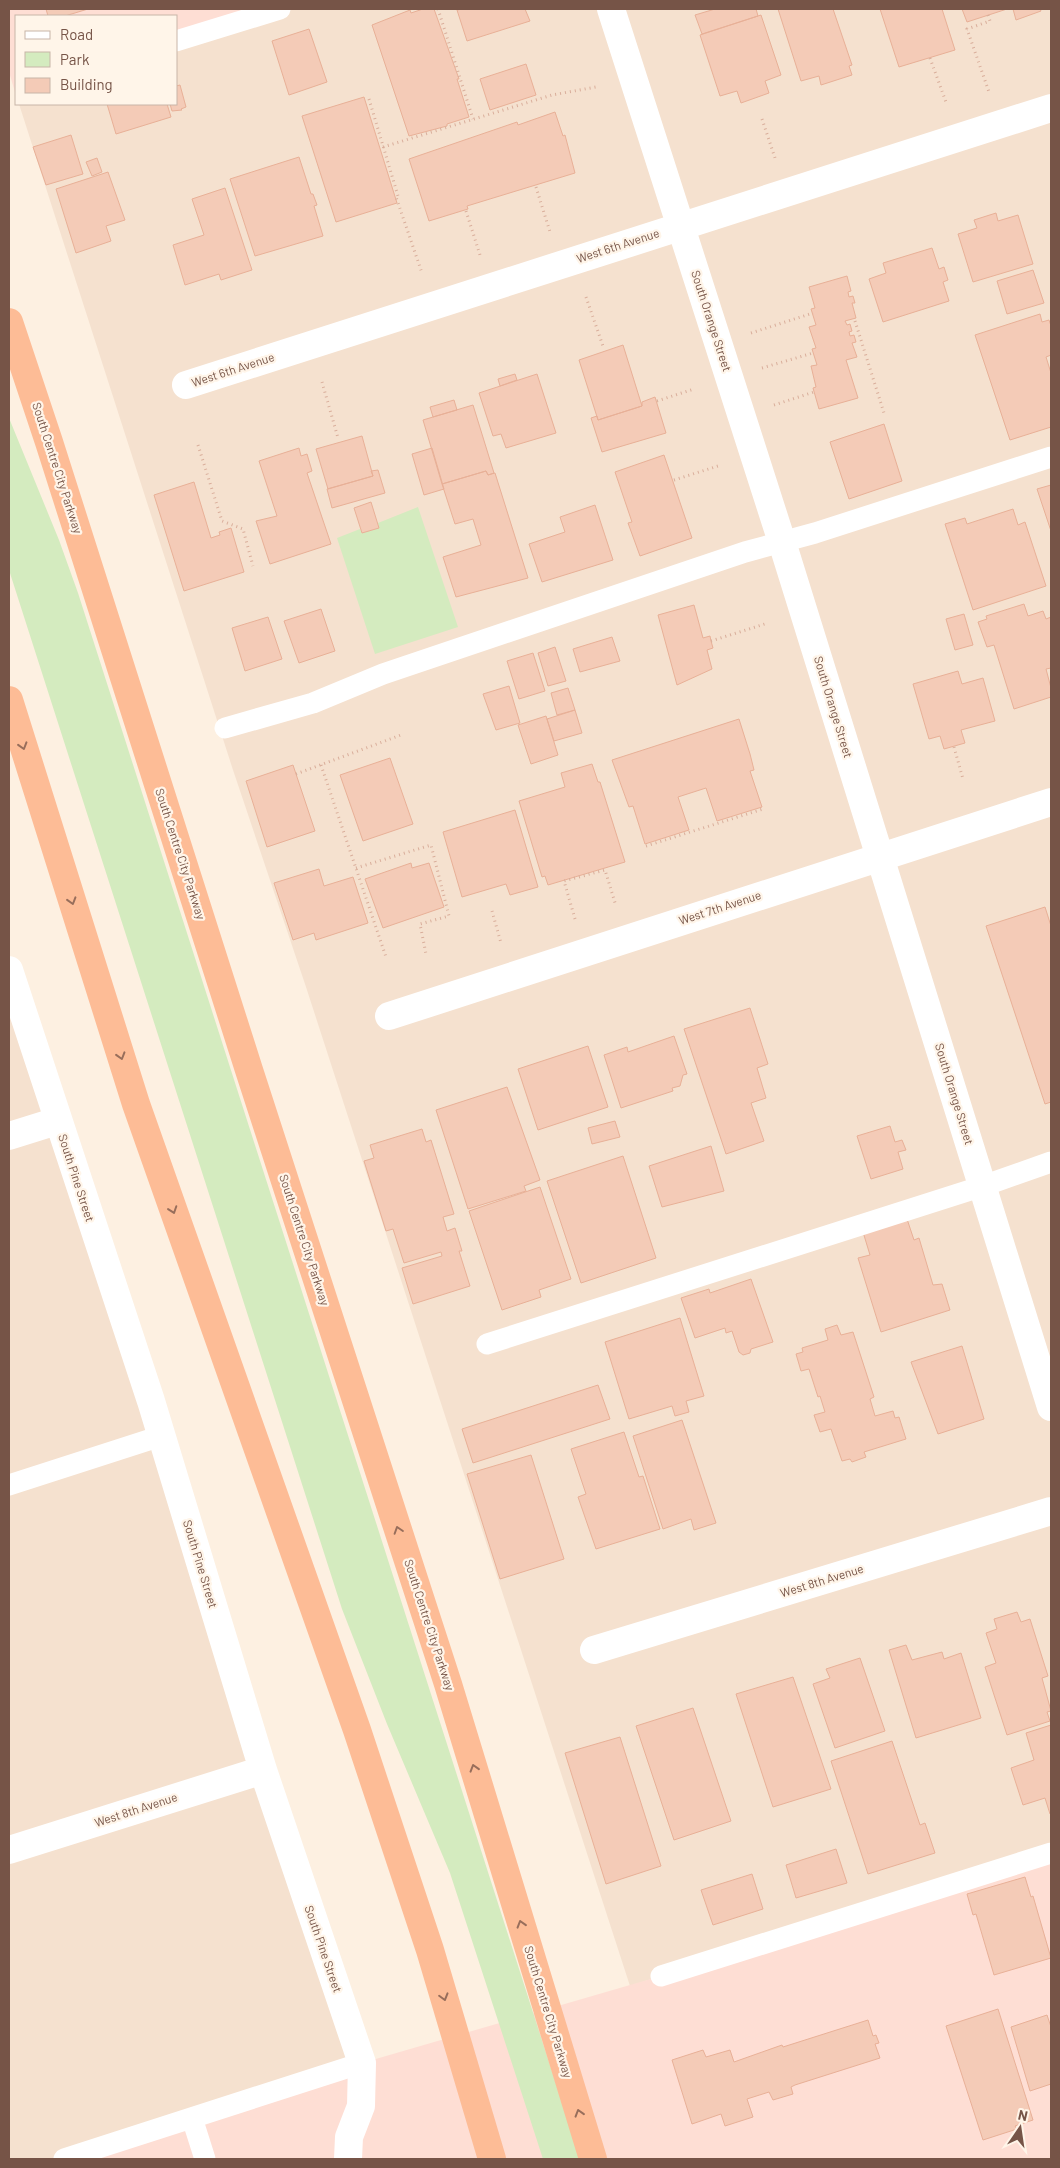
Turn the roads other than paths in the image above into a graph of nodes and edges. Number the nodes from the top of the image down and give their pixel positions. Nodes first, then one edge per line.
1 (280, 9) edge
2 (611, 9) edge
3 (178, 41) edge
4 (1051, 108) edge
5 (680, 226) junction
6 (9, 322) edge
7 (186, 385) dead end
8 (1051, 457) edge
9 (782, 542) junction
10 (9, 700) edge
11 (225, 728) dead end
12 (1051, 802) edge
13 (880, 857) junction
14 (9, 970) edge
15 (389, 1016) dead end
16 (57, 1121) junction
17 (9, 1136) edge
18 (1051, 1162) edge
19 (983, 1186) junction
20 (486, 1344) dead end
21 (1051, 1407) edge
22 (161, 1436) junction
23 (9, 1485) edge
24 (1051, 1511) edge
25 (594, 1650) dead end
26 (263, 1770) junction
27 (9, 1850) edge
28 (1051, 1852) edge
29 (661, 1976) dead end
30 (362, 2064) junction
31 (192, 2118) junction
32 (64, 2159) edge
33 (205, 2159) edge
34 (348, 2159) edge
35 (492, 2159) edge
36 (593, 2159) edge

1 - 3 lane
2 - 5 street, South Orange Street
4 - 5 street, West 6th Avenue
5 - 7 street, West 6th Avenue
5 - 9 street, South Orange Street
36 -> 6 highway, South Centre City Parkway
8 - 9 lane
9 - 11 lane
9 - 13 street, South Orange Street
10 -> 35 highway
12 - 13 street, West 7th Avenue
13 - 15 street, West 7th Avenue
13 - 19 street, South Orange Street
14 - 16 street, South Pine Street
16 - 17 street
16 - 22 street, South Pine Street
18 - 19 lane
19 - 20 lane
19 - 21 street, South Orange Street
22 - 23 lane
22 - 26 street, South Pine Street
24 - 25 street, West 8th Avenue
26 - 27 street, West 8th Avenue
26 - 30 street, South Pine Street
28 - 29 lane
30 - 31 lane
30 - 34 street, South Pine Street
31 - 32 lane
31 - 33 lane

